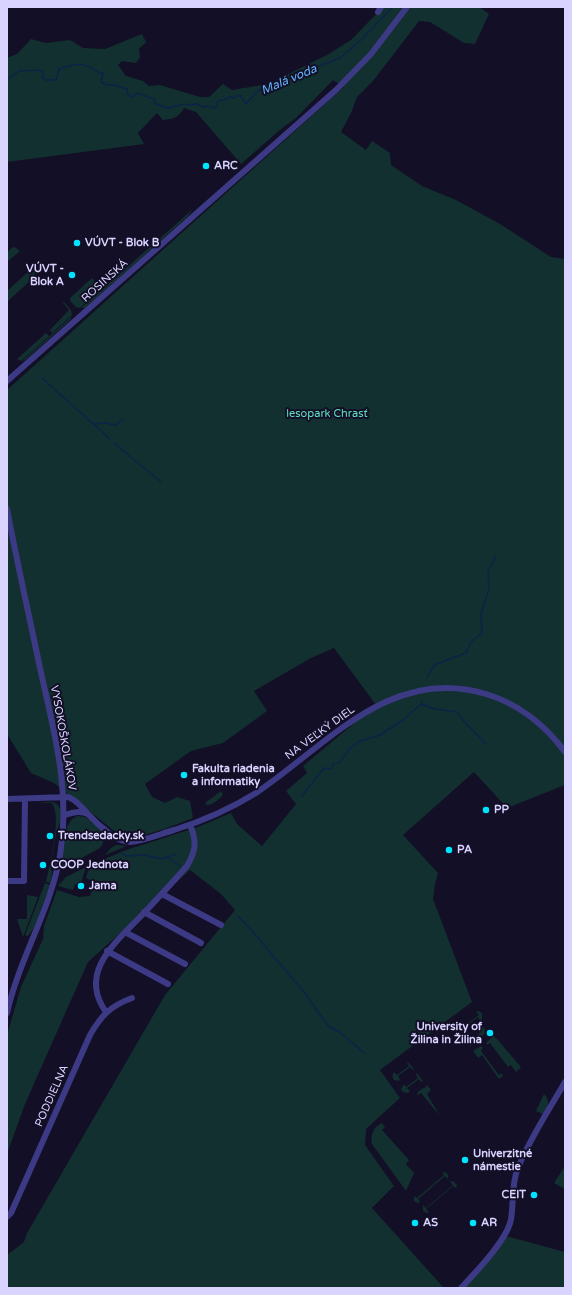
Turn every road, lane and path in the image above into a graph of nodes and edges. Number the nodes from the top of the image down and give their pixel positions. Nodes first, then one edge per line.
1 (408, 7) edge
2 (7, 381) edge
3 (7, 509) edge
4 (565, 752) edge
5 (7, 798) edge
6 (25, 798) junction
7 (64, 798) junction
8 (88, 814) junction
9 (64, 815) junction
10 (190, 825) junction
11 (7, 881) edge
12 (162, 894) junction
13 (144, 912) junction
14 (221, 926) dead end
15 (125, 932) junction
16 (202, 943) dead end
17 (107, 951) junction
18 (185, 964) dead end
19 (168, 984) dead end
20 (132, 998) dead end
21 (8, 1005) edge
22 (106, 1012) junction
23 (7, 1013) edge
24 (565, 1082) edge
25 (7, 1217) edge
26 (462, 1287) edge

1 - 2 street, ROSINSKÁ
3 - 7 street, VYSOKOŠKOLÁKOV
4 - 10 street, NA VEĽKÝ DIEL
5 - 6 street
6 - 7 street
6 - 11 street
7 - 8 street, NA VEĽKÝ DIEL
7 - 9 street, VYSOKOŠKOLÁKOV
8 - 9 street
8 - 10 street, NA VEĽKÝ DIEL
9 - 21 street, VYSOKOŠKOLÁKOV
10 - 12 street
12 - 13 street
12 - 14 street
13 - 15 street
13 - 16 street
15 - 17 street
15 - 18 street
17 - 19 street
17 - 22 street
20 - 22 street, PODDIELNA
21 - 23 street, VYSOKOŠKOLÁKOV
22 - 25 street, PODDIELNA
24 - 26 street

